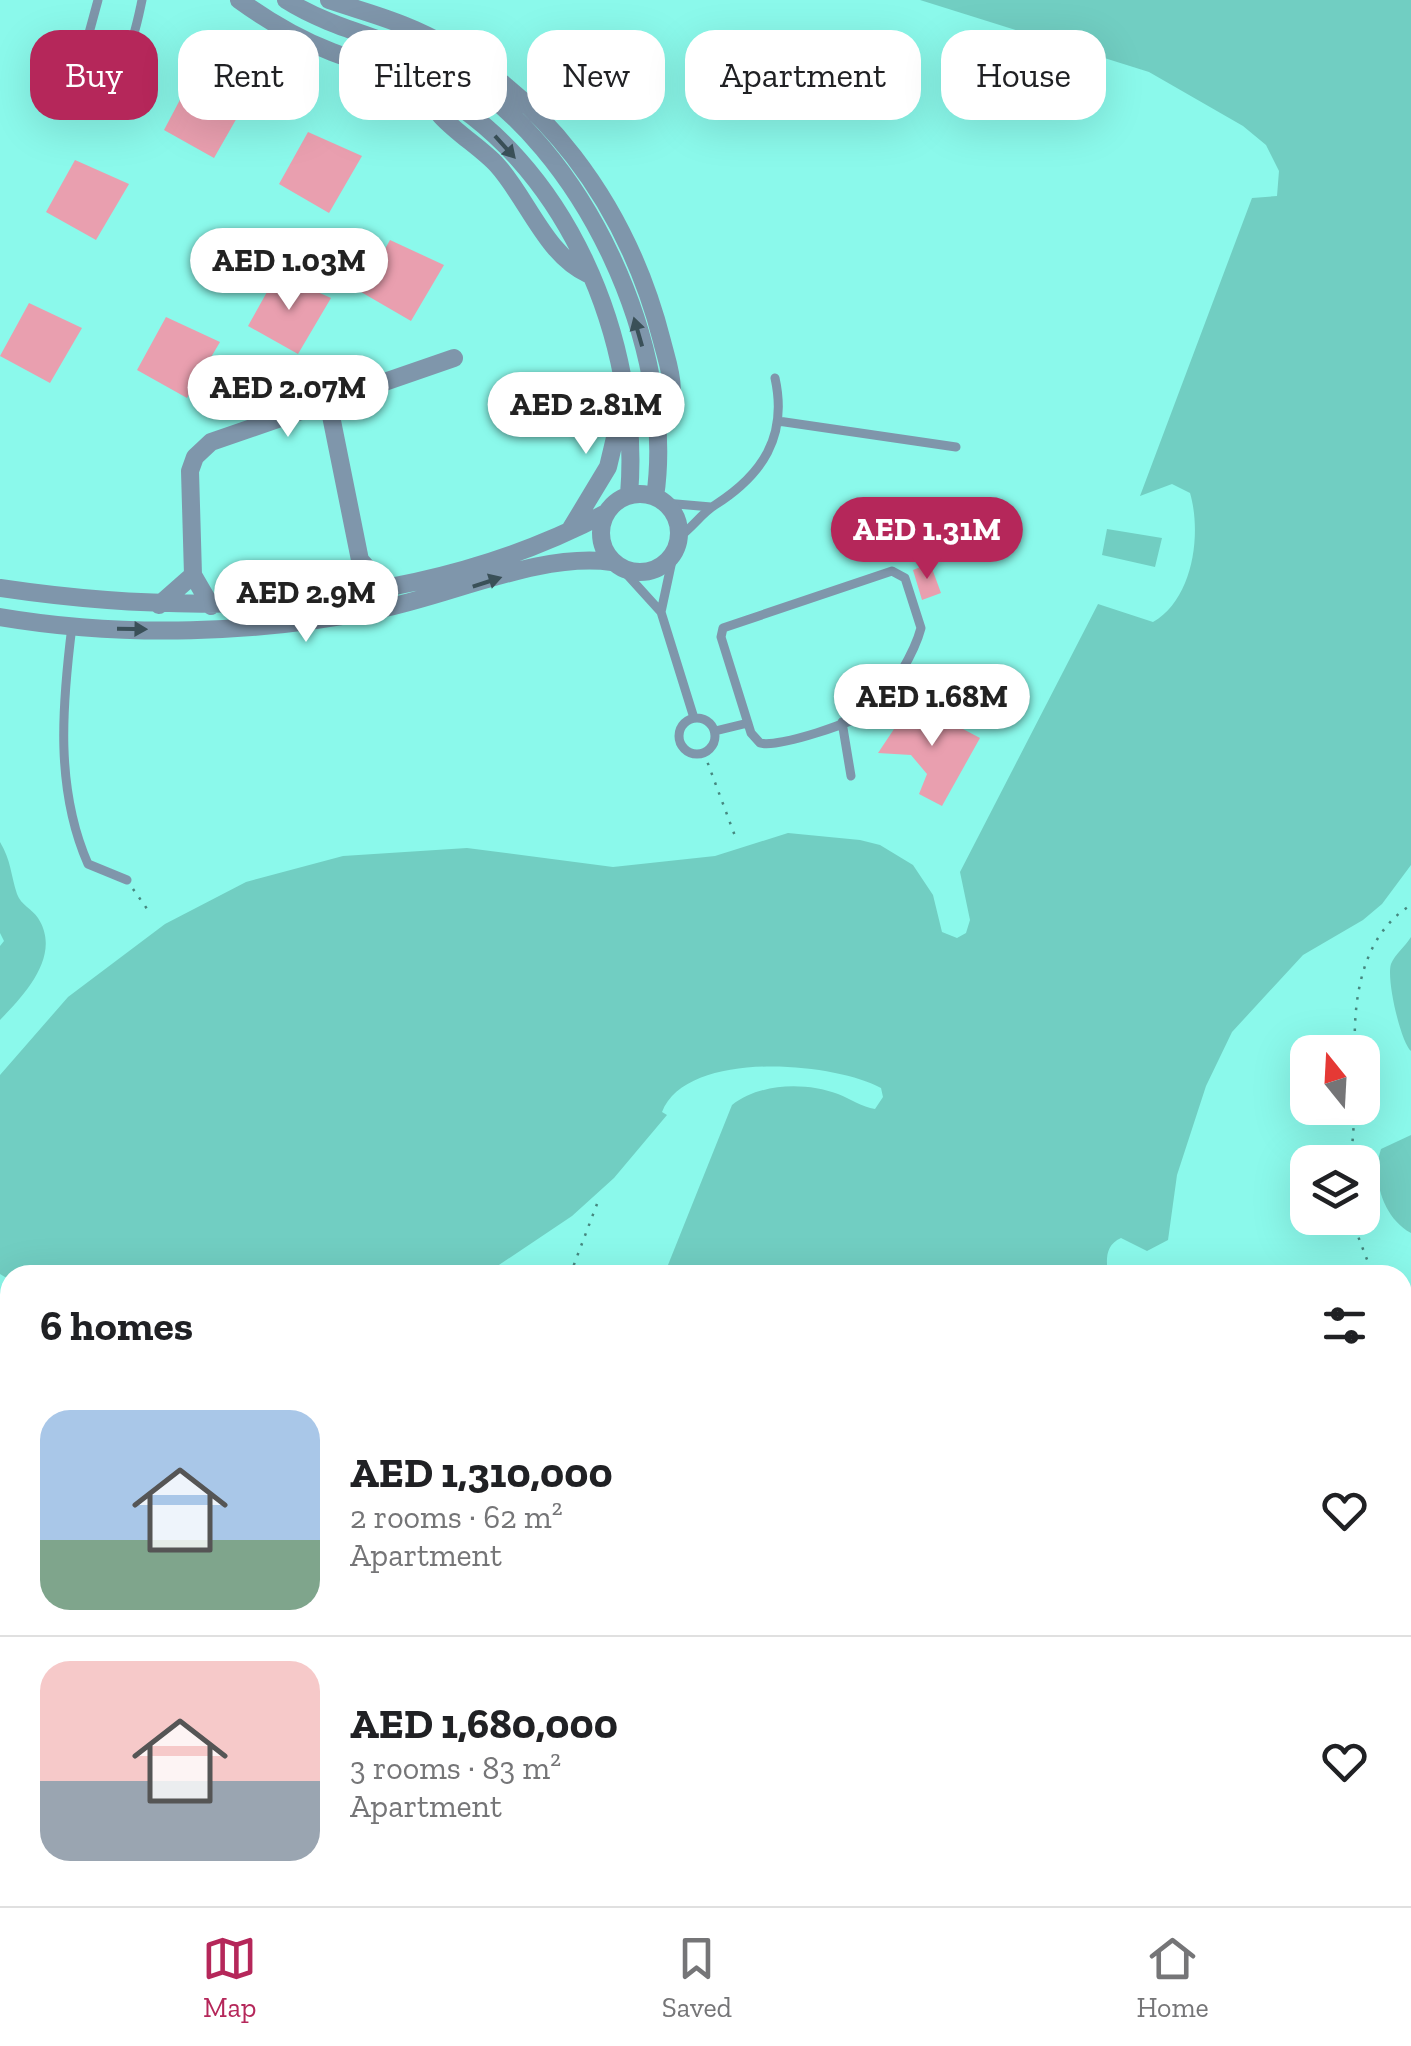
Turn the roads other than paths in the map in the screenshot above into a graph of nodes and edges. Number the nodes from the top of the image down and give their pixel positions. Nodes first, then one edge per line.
1 (98, 0) edge
2 (142, 0) edge
3 (239, 0) edge
4 (286, 0) edge
5 (328, 0) edge
6 (454, 358) dead end
7 (774, 378) dead end
8 (626, 394) junction
9 (328, 401) junction
10 (657, 418) junction
11 (778, 421) junction
12 (956, 448) dead end
13 (629, 496) junction
14 (660, 500) junction
15 (710, 507) junction
16 (606, 513) junction
17 (569, 531) junction
18 (679, 537) junction
19 (672, 556) junction
20 (360, 560) junction
21 (617, 565) junction
22 (193, 574) junction
23 (384, 587) junction
24 (0, 588) edge
25 (342, 594) junction
26 (159, 605) junction
27 (211, 606) junction
28 (660, 612) junction
29 (0, 616) edge
30 (72, 626) junction
31 (694, 718) junction
32 (748, 722) junction
33 (842, 722) junction
34 (715, 731) junction
35 (851, 776) dead end
36 (127, 880) road end

1 - 2 lane
3 -> 8 street
10 -> 4 street
5 - 10 street
6 - 9 street
7 - 11 lane
8 - 13 street
8 - 17 street
9 - 20 street
9 - 22 street
10 - 14 street
11 - 12 lane
11 - 15 lane
13 - 14 street
13 - 16 street
14 - 15 lane
14 - 18 street
15 - 18 lane
16 - 17 street
16 - 21 street
17 - 23 street
18 - 19 street
19 - 21 street
19 - 28 lane
20 - 23 street
20 - 25 street
21 - 28 lane
30 -> 21 street
22 - 26 street
22 - 27 street
23 - 25 street
24 - 26 street
25 - 27 street
26 - 27 street
28 - 31 lane
29 - 30 street
30 - 36 lane
31 - 34 lane
31 - 34 lane
32 - 33 lane
32 - 33 lane
32 - 34 lane
33 - 35 lane

